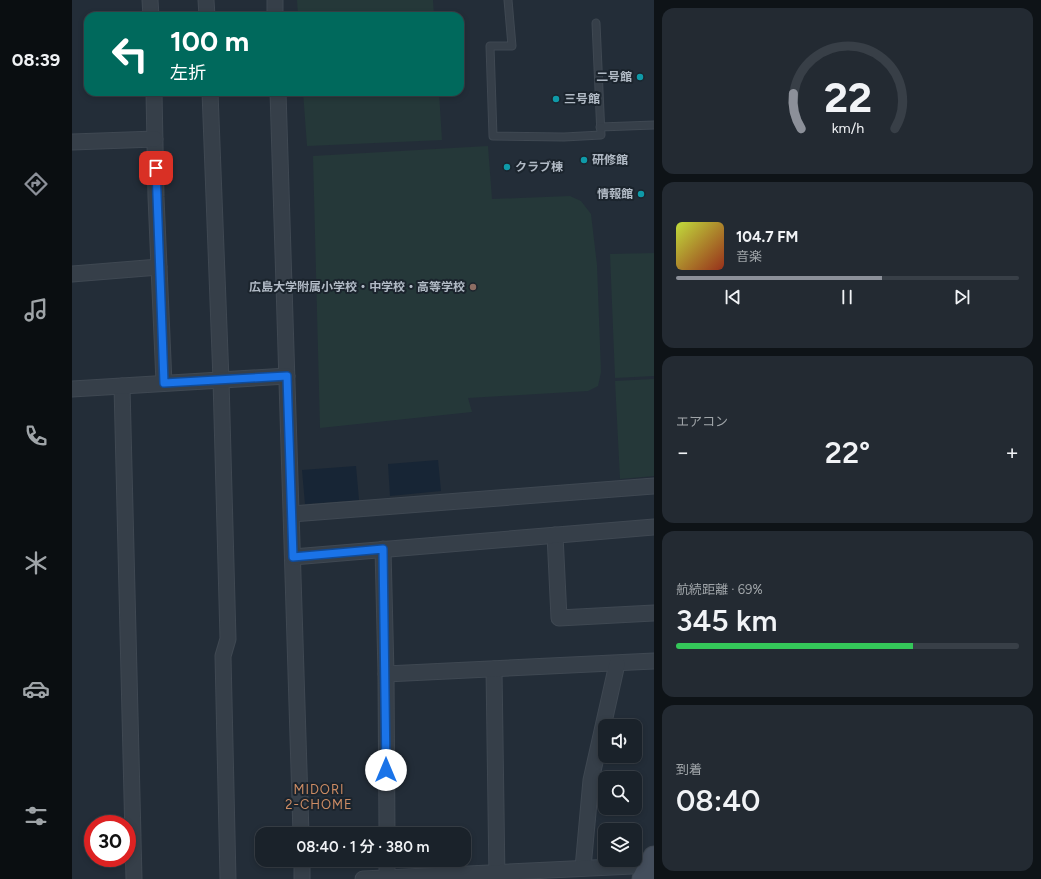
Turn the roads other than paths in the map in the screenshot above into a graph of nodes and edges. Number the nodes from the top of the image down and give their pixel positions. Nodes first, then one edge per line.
1 (150, 0) edge
2 (206, 0) edge
3 (274, 0) edge
4 (508, 0) edge
5 (151, 12) edge
6 (207, 12) edge
7 (275, 12) edge
8 (596, 23) dead end
9 (154, 96) edge
10 (210, 96) edge
11 (278, 96) edge
12 (654, 125) edge
13 (600, 127) junction
14 (156, 139) junction
15 (72, 142) edge
16 (159, 267) junction
17 (72, 274) edge
18 (287, 376) junction
19 (221, 380) junction
20 (164, 383) junction
21 (122, 386) junction
22 (72, 389) edge
23 (654, 486) edge
24 (292, 514) junction
25 (654, 527) edge
26 (555, 535) junction
27 (383, 549) junction
28 (293, 557) junction
29 (654, 613) edge
30 (654, 661) edge
31 (617, 664) junction
32 (494, 669) junction
33 (386, 674) junction
34 (301, 827) edge
35 (387, 827) edge
36 (650, 866) edge
37 (302, 867) edge
38 (387, 867) edge
39 (583, 868) junction
40 (498, 876) edge
41 (387, 878) edge
42 (134, 879) edge
43 (228, 879) edge
44 (302, 879) edge
45 (363, 879) edge

1 - 5 street
2 - 6 street
3 - 7 street
4 - 13 lane
8 - 13 lane
9 - 14 street
10 - 19 street
11 - 18 street
12 - 13 lane
14 - 15 street
14 - 16 street
16 - 17 street
16 - 20 street
18 - 19 street
18 - 24 street
19 - 20 street
19 - 43 street
20 - 21 street
21 - 22 street
21 - 42 street
23 - 24 street
24 - 28 street
25 - 26 street
26 - 27 street
26 - 29 street
27 - 28 street
27 - 33 street
28 - 34 street
30 - 31 street
31 - 32 street
31 - 39 street
32 - 33 street
32 - 40 street
33 - 35 street
36 - 39 street
37 - 44 street
38 - 41 street
39 - 40 street
40 - 41 street
41 - 45 street

